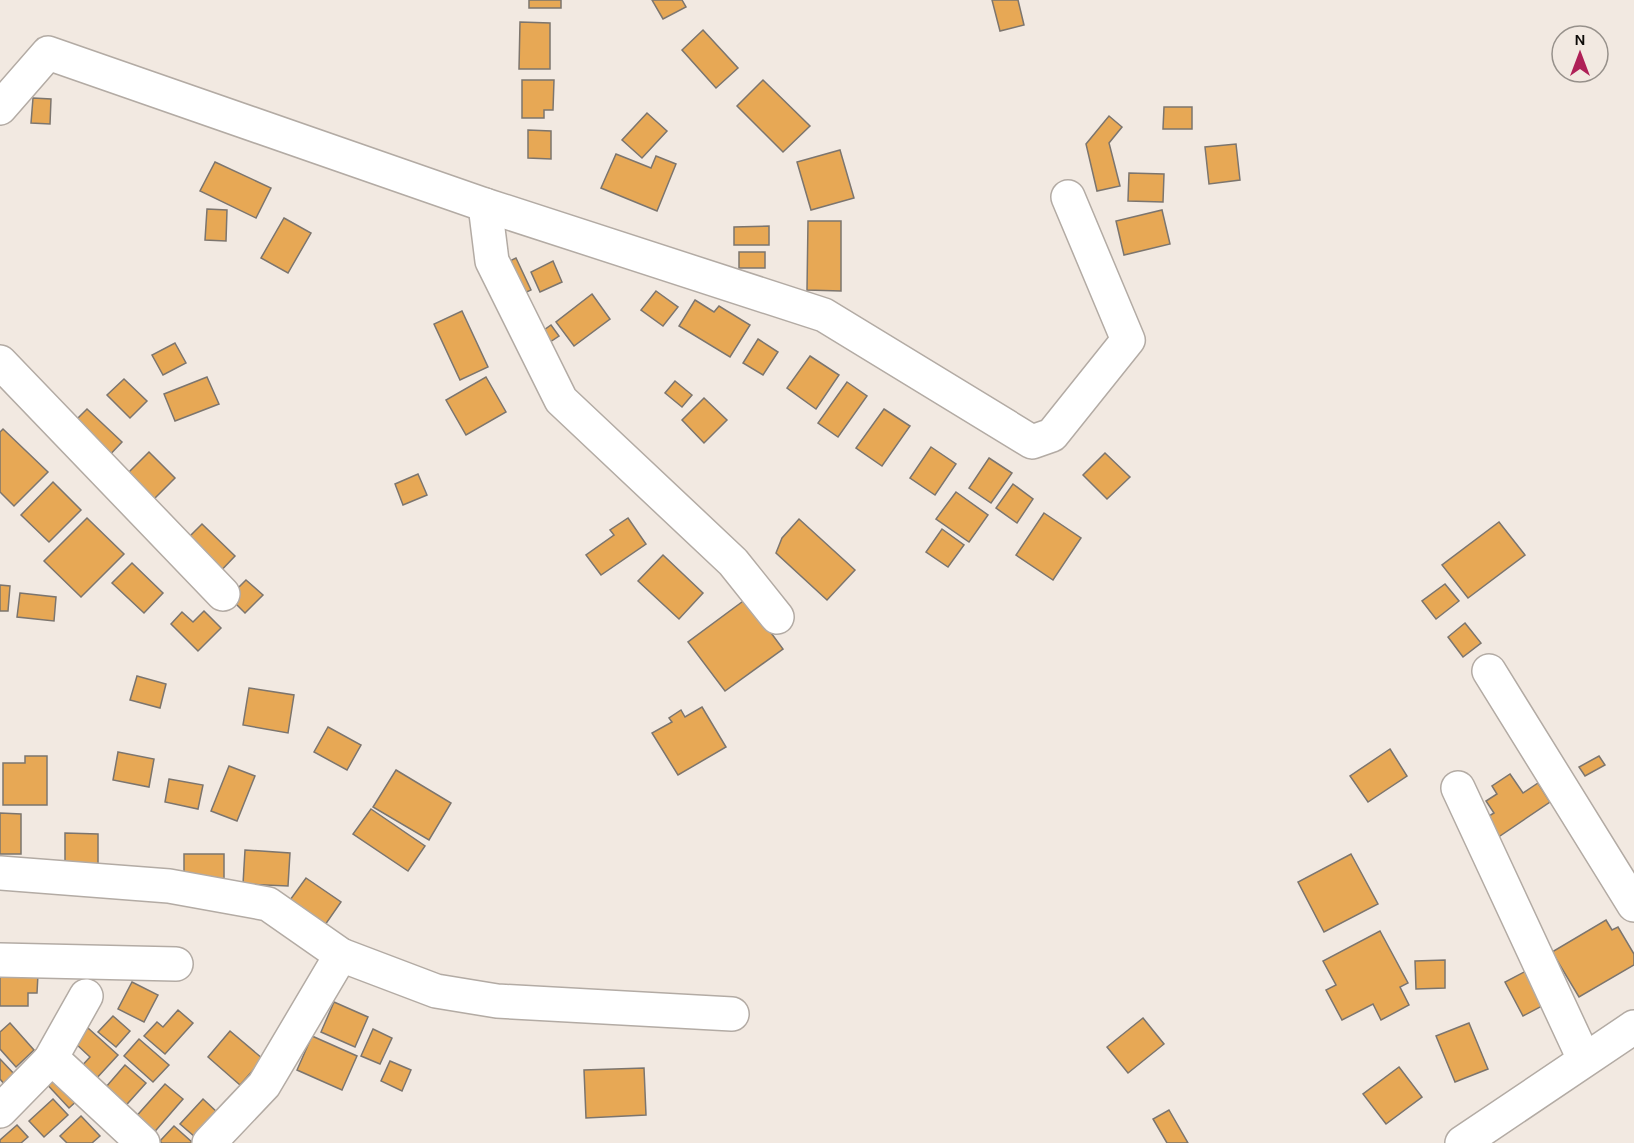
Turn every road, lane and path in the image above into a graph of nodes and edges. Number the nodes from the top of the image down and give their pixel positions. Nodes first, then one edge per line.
1 (0, 108) edge
2 (1068, 196) dead end
3 (485, 205) junction
4 (0, 362) edge
5 (223, 594) dead end
6 (777, 617) dead end
7 (1489, 671) dead end
8 (1458, 788) dead end
9 (0, 873) edge
10 (1634, 905) edge
11 (341, 955) junction
12 (0, 960) edge
13 (176, 964) dead end
14 (86, 996) dead end
15 (732, 1014) dead end
16 (1634, 1027) edge
17 (1584, 1059) junction
18 (50, 1060) junction
19 (0, 1111) edge
20 (142, 1143) edge
21 (209, 1143) edge
22 (1462, 1143) edge

1 - 3 street
2 - 3 street
3 - 6 street
4 - 5 street
7 - 10 street
8 - 17 street
9 - 11 street
11 - 15 street
11 - 21 street
12 - 13 street
14 - 18 street
16 - 17 street
17 - 22 street
18 - 19 street
18 - 20 street

